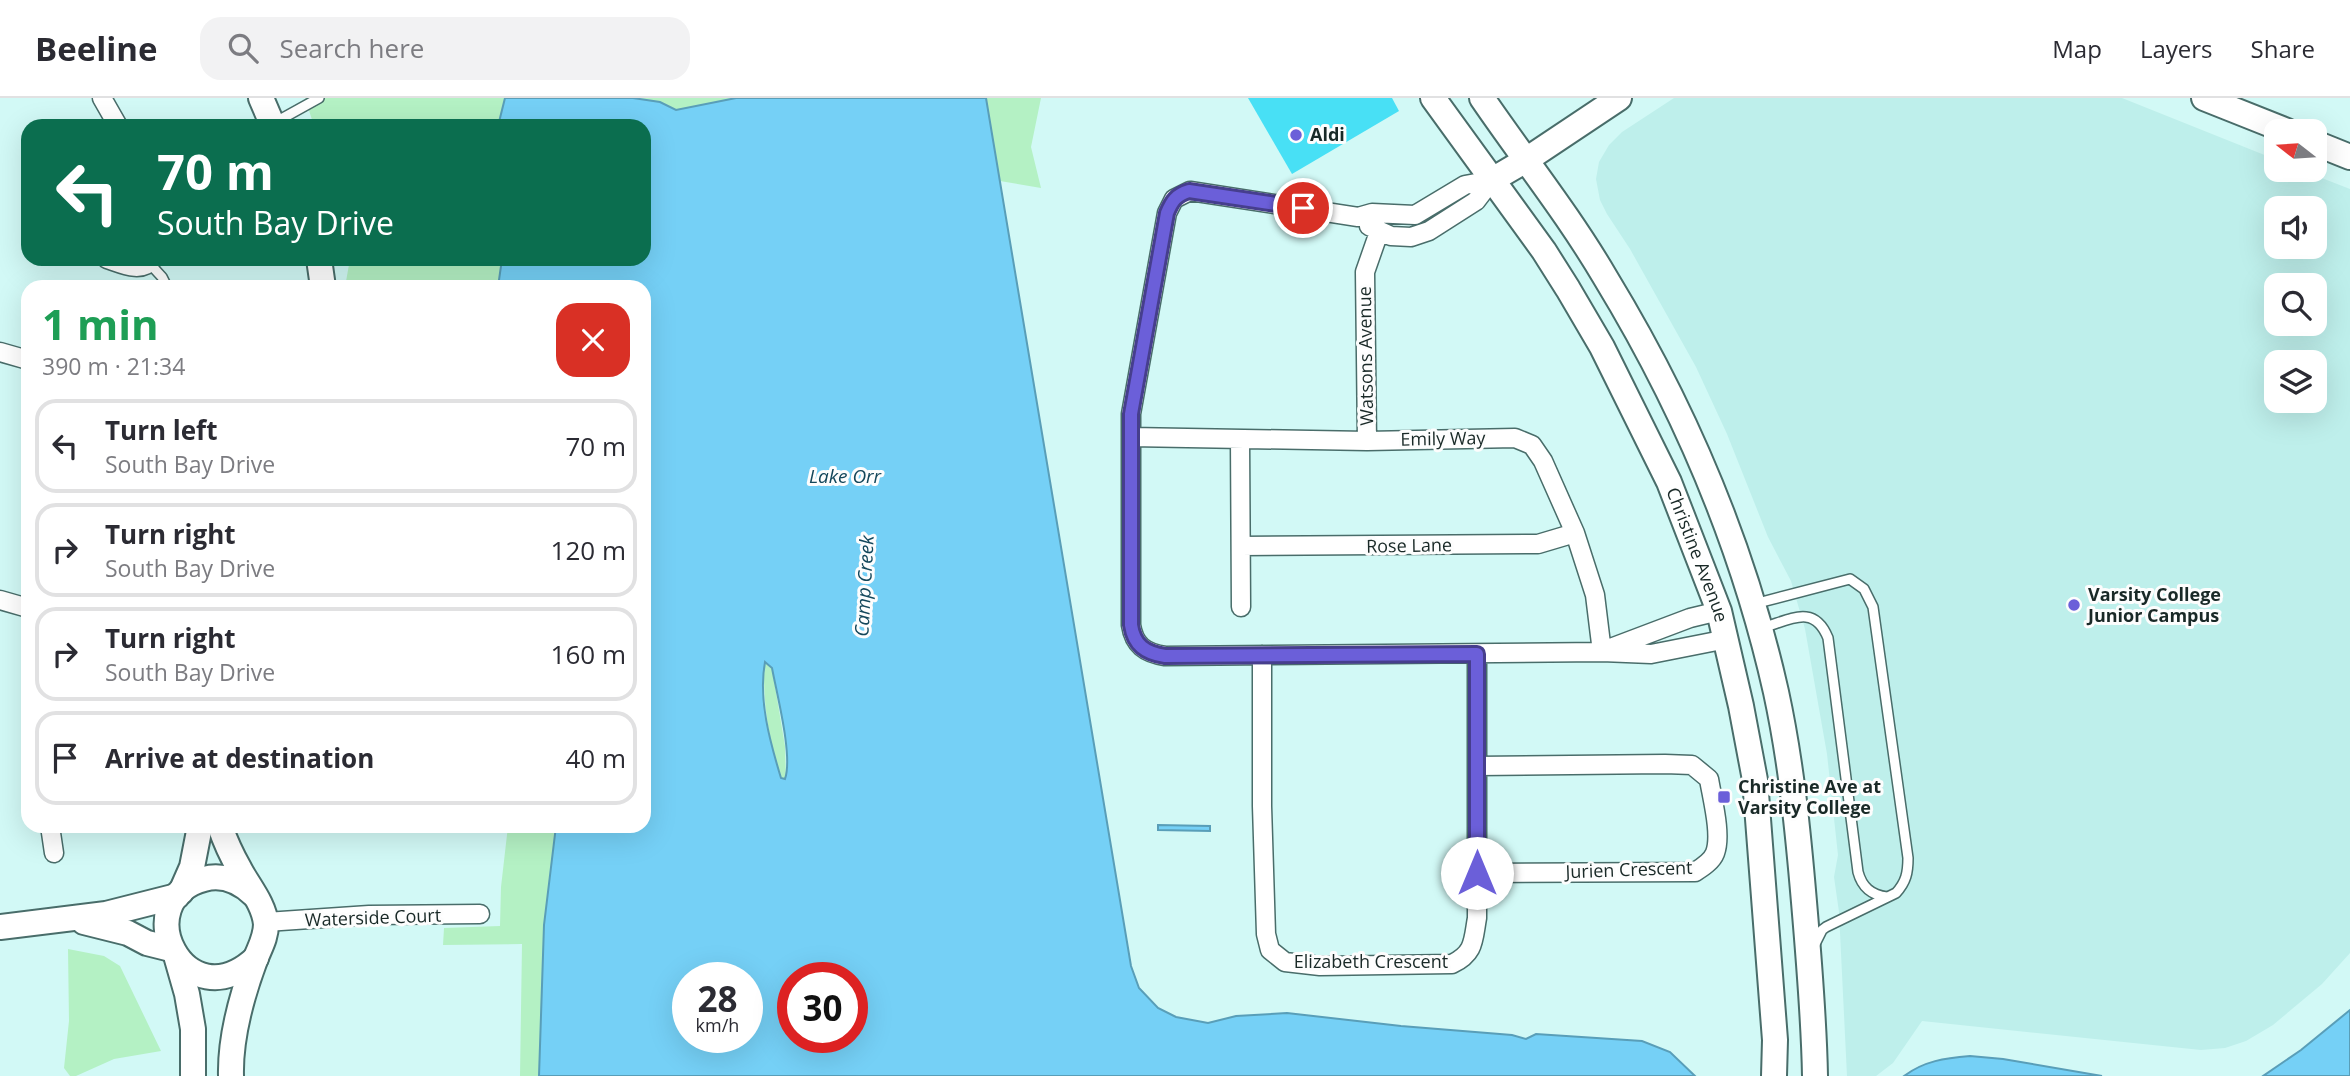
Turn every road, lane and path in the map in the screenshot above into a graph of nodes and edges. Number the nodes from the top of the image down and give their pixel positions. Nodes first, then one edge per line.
1 (102, 98) edge
2 (261, 98) edge
3 (319, 98) edge
4 (1433, 98) edge
5 (1482, 98) edge
6 (1619, 98) edge
7 (2204, 98) edge
8 (279, 117) edge
9 (114, 119) edge
10 (2264, 122) edge
11 (2328, 148) edge
12 (2350, 157) edge
13 (1525, 160) junction
14 (1492, 180) junction
15 (1358, 217) junction
16 (1379, 232) junction
17 (0, 352) edge
18 (21, 358) edge
19 (1131, 437) junction
20 (1240, 439) junction
21 (1367, 441) junction
22 (1575, 533) junction
23 (1241, 546) junction
24 (0, 600) edge
25 (1753, 604) junction
26 (21, 606) edge
27 (1241, 607) dead end
28 (1719, 611) junction
29 (1760, 629) junction
30 (1727, 639) junction
31 (1602, 652) junction
32 (1477, 654) junction
33 (1262, 655) junction
34 (1477, 766) junction
35 (51, 833) edge
36 (199, 833) edge
37 (223, 833) edge
38 (54, 853) dead end
39 (1477, 873) junction
40 (179, 894) junction
41 (256, 897) junction
42 (1888, 898) junction
43 (480, 914) dead end
44 (69, 919) junction
45 (266, 922) junction
46 (0, 927) edge
47 (174, 954) junction
48 (1809, 955) junction
49 (256, 958) junction
50 (193, 1076) edge
51 (231, 1076) edge
52 (1774, 1076) edge
53 (1815, 1076) edge

1 - 9 street
2 - 8 main road
3 - 8 lane
4 - 14 main road, Christine Avenue
5 - 13 main road, Christine Avenue
6 - 13 main road
7 - 10 main road
11 - 12 main road
13 - 14 main road
13 - 25 main road, Christine Avenue
14 - 15 street
14 - 16 street
14 - 28 main road, Christine Avenue
15 - 16 street
15 - 19 street
16 - 21 street, Watsons Avenue
17 - 18 street
19 - 20 street, Emily Way
19 - 33 street
20 - 21 street, Emily Way
20 - 23 street
21 - 22 street, Emily Way
22 - 23 street, Rose Lane
22 - 31 street, Emily Way
23 - 27 street
24 - 26 street
25 - 28 main road
25 - 29 main road, Christine Avenue
25 - 42 lane
28 - 30 main road, Christine Avenue
28 - 31 street
29 - 30 main road
29 - 42 lane
29 - 48 main road, Christine Avenue
30 - 31 street
30 - 52 main road, Christine Avenue
31 - 32 street
32 - 33 street
32 - 34 street, Elizabeth Crescent
33 - 39 street, Elizabeth Crescent
34 - 39 street, Elizabeth Crescent
34 - 39 street, Jurien Crescent
35 - 38 street
36 - 40 main road
37 - 41 main road
40 - 41 main road
40 - 44 main road
40 - 47 main road
41 - 45 main road
42 - 48 lane
43 - 45 street, Waterside Court
44 - 46 main road
44 - 47 main road
45 - 49 main road
47 - 49 main road
47 - 50 main road
48 - 53 main road, Christine Avenue
49 - 51 main road

